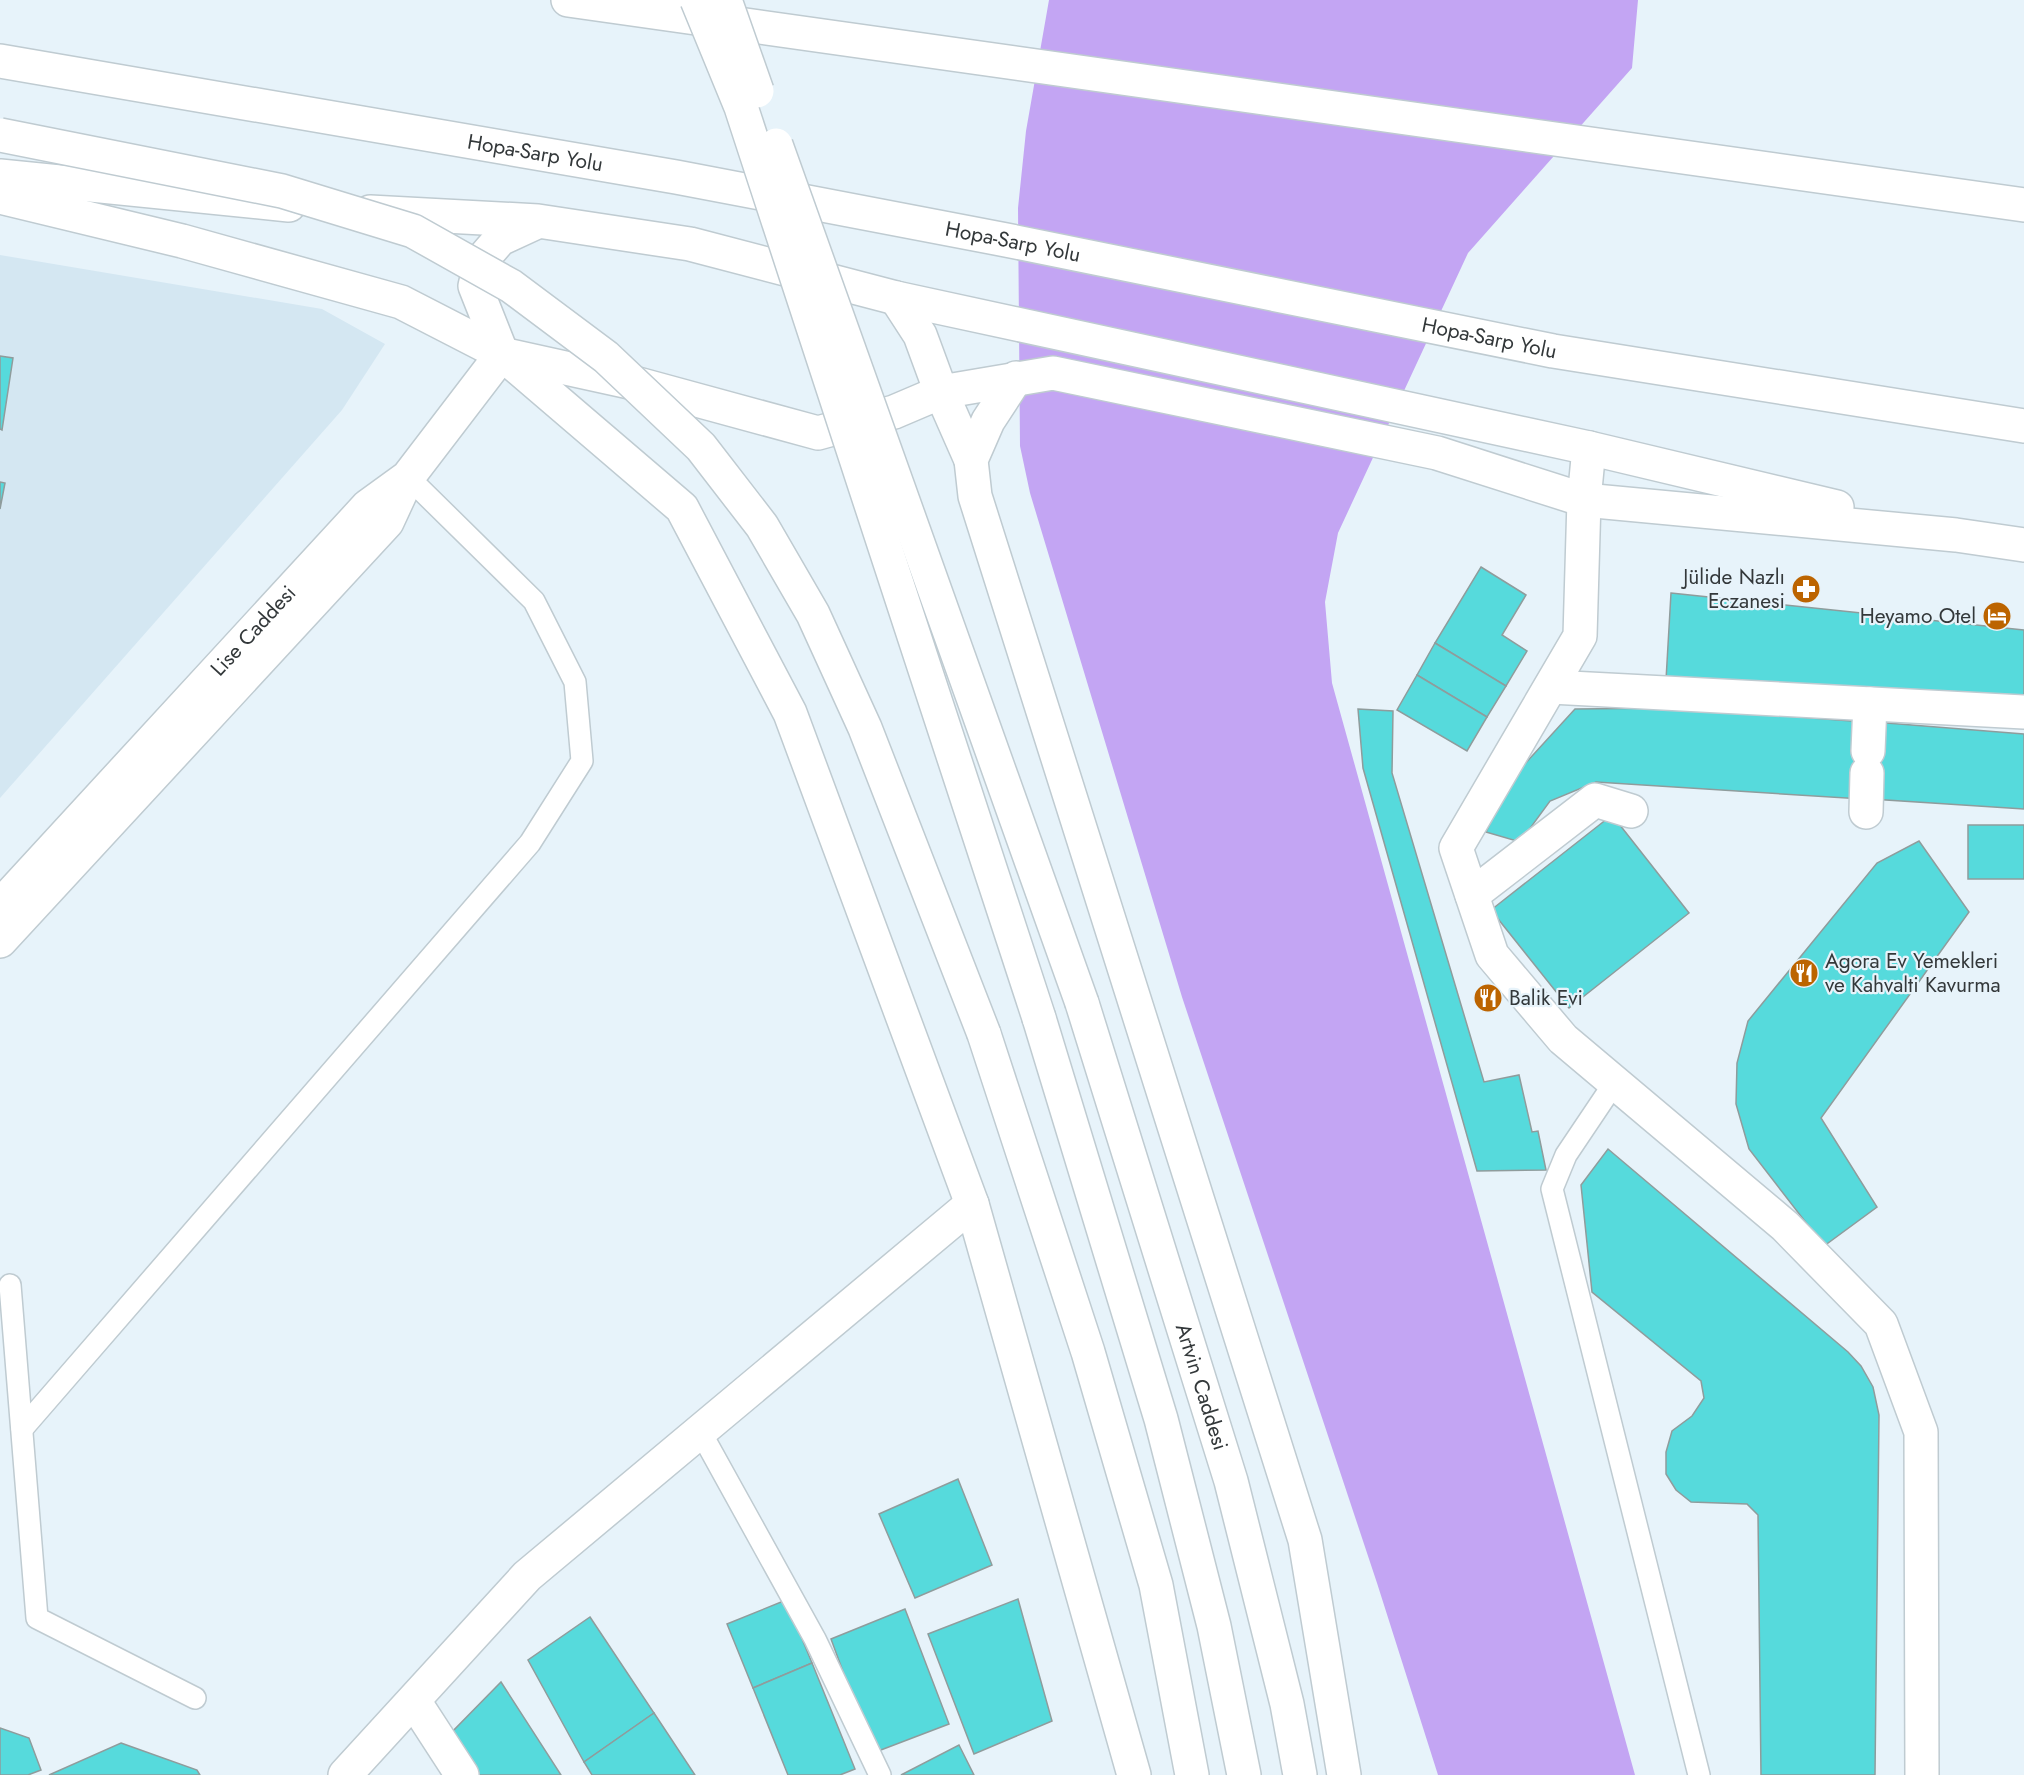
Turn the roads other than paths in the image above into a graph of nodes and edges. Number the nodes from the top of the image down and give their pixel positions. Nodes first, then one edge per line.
1 (568, 0) edge
2 (697, 0) edge
3 (725, 0) edge
4 (0, 61) edge
5 (0, 135) edge
6 (0, 176) edge
7 (0, 197) edge
8 (2024, 205) edge
9 (538, 221) junction
10 (896, 298) junction
11 (501, 354) junction
12 (1016, 378) junction
13 (941, 392) junction
14 (2024, 426) edge
15 (1589, 448) junction
16 (971, 460) junction
17 (408, 477) junction
18 (1584, 500) junction
19 (1956, 536) junction
20 (2024, 545) edge
21 (1551, 687) junction
22 (1870, 704) junction
23 (2024, 712) edge
24 (1631, 811) dead end
25 (1866, 812) dead end
26 (1472, 895) junction
27 (0, 906) edge
28 (0, 941) edge
29 (1619, 1077) junction
30 (972, 1204) junction
31 (10, 1285) dead end
32 (22, 1429) junction
33 (700, 1431) junction
34 (195, 1698) dead end
35 (414, 1701) junction
36 (345, 1775) edge
37 (462, 1775) edge
38 (880, 1775) edge
39 (1134, 1775) edge
40 (1192, 1775) edge
41 (1244, 1775) edge
42 (1300, 1775) edge
43 (1344, 1775) edge
44 (1699, 1775) edge
45 (1923, 1775) edge

1 - 8 main road
2 - 41 main road, bridge
3 - 42 main road, Artvin Caddesi, bridge
4 - 14 main road, Hopa-Sarp Yolu
5 - 40 main road, bridge
6 - 9 main road
7 - 11 main road
9 - 10 main road
9 - 11 main road
10 - 13 main road
10 - 15 main road
11 - 13 main road
11 - 17 main road, Lise Caddesi
11 - 30 main road
12 - 13 main road
12 - 16 main road
12 - 18 main road
13 - 16 main road
15 - 18 main road
15 - 19 main road
16 - 43 main road
17 - 27 main road, Lise Caddesi
17 - 28 main road
17 - 32 lane
18 - 19 main road
18 - 21 main road
19 - 20 main road
21 - 22 main road
21 - 26 main road
22 - 23 main road
22 - 25 main road
24 - 26 main road
26 - 29 main road
29 - 44 lane
29 - 45 main road
30 - 33 main road
30 - 39 main road
31 - 32 lane
32 - 34 lane
33 - 35 main road
33 - 38 lane
35 - 36 main road
35 - 37 main road

